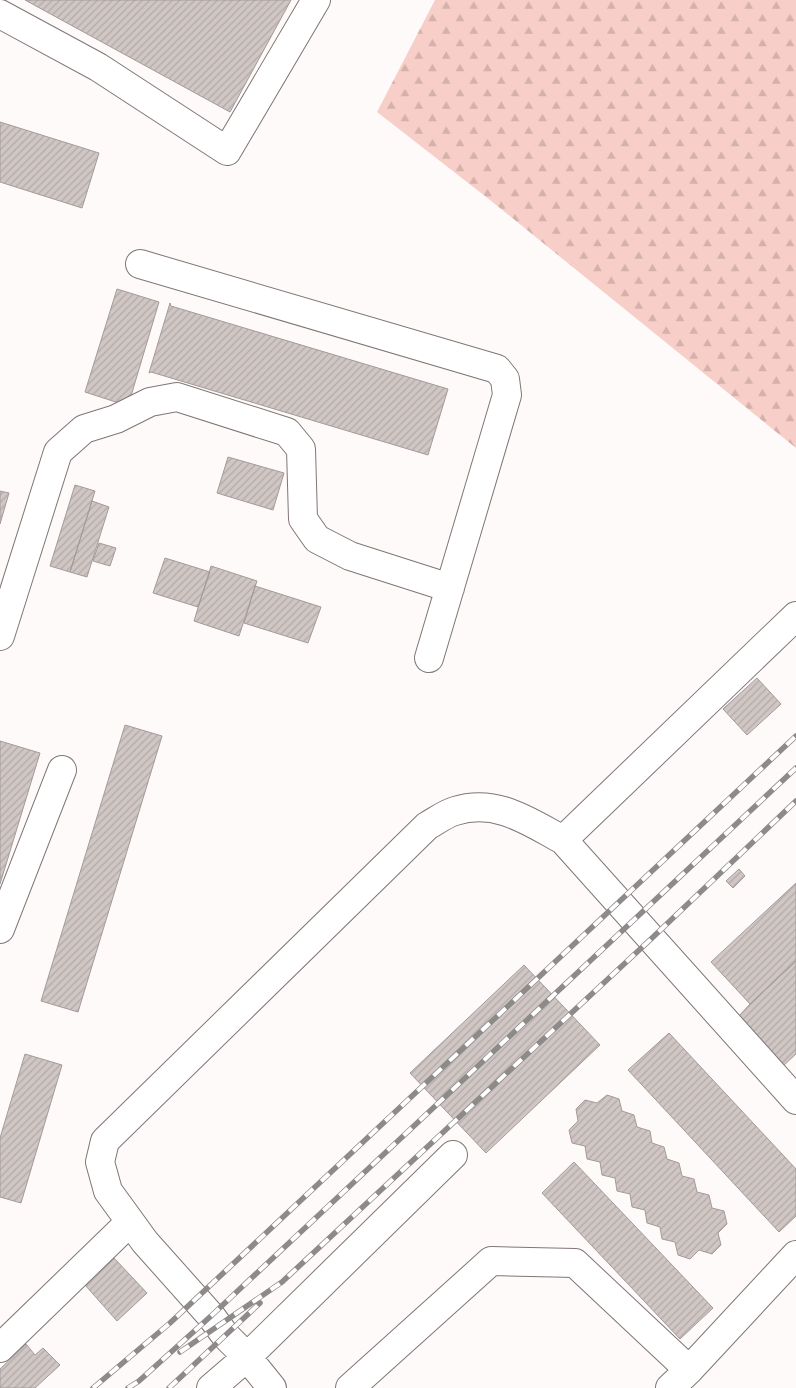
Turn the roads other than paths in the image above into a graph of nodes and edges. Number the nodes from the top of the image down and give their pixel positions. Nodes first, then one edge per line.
1 (316, 0) edge
2 (0, 14) edge
3 (140, 264) dead end
4 (450, 588) junction
5 (6, 602) edge
6 (796, 616) edge
7 (0, 636) edge
8 (429, 658) dead end
9 (62, 770) dead end
10 (563, 840) junction
11 (0, 929) edge
12 (796, 1100) edge
13 (454, 1155) dead end
14 (130, 1222) junction
15 (796, 1255) edge
16 (0, 1348) edge
17 (247, 1357) junction
18 (679, 1379) edge
19 (211, 1388) edge
20 (272, 1388) edge
21 (350, 1388) edge

1 - 2 lane
3 - 4 lane
4 - 5 lane
4 - 8 lane
5 - 7 lane
6 - 10 lane
9 - 11 lane
10 - 12 lane
10 - 14 lane
13 - 17 lane
14 - 16 lane
14 - 17 lane
15 - 18 lane
17 - 19 lane
17 - 20 lane
18 - 21 lane

